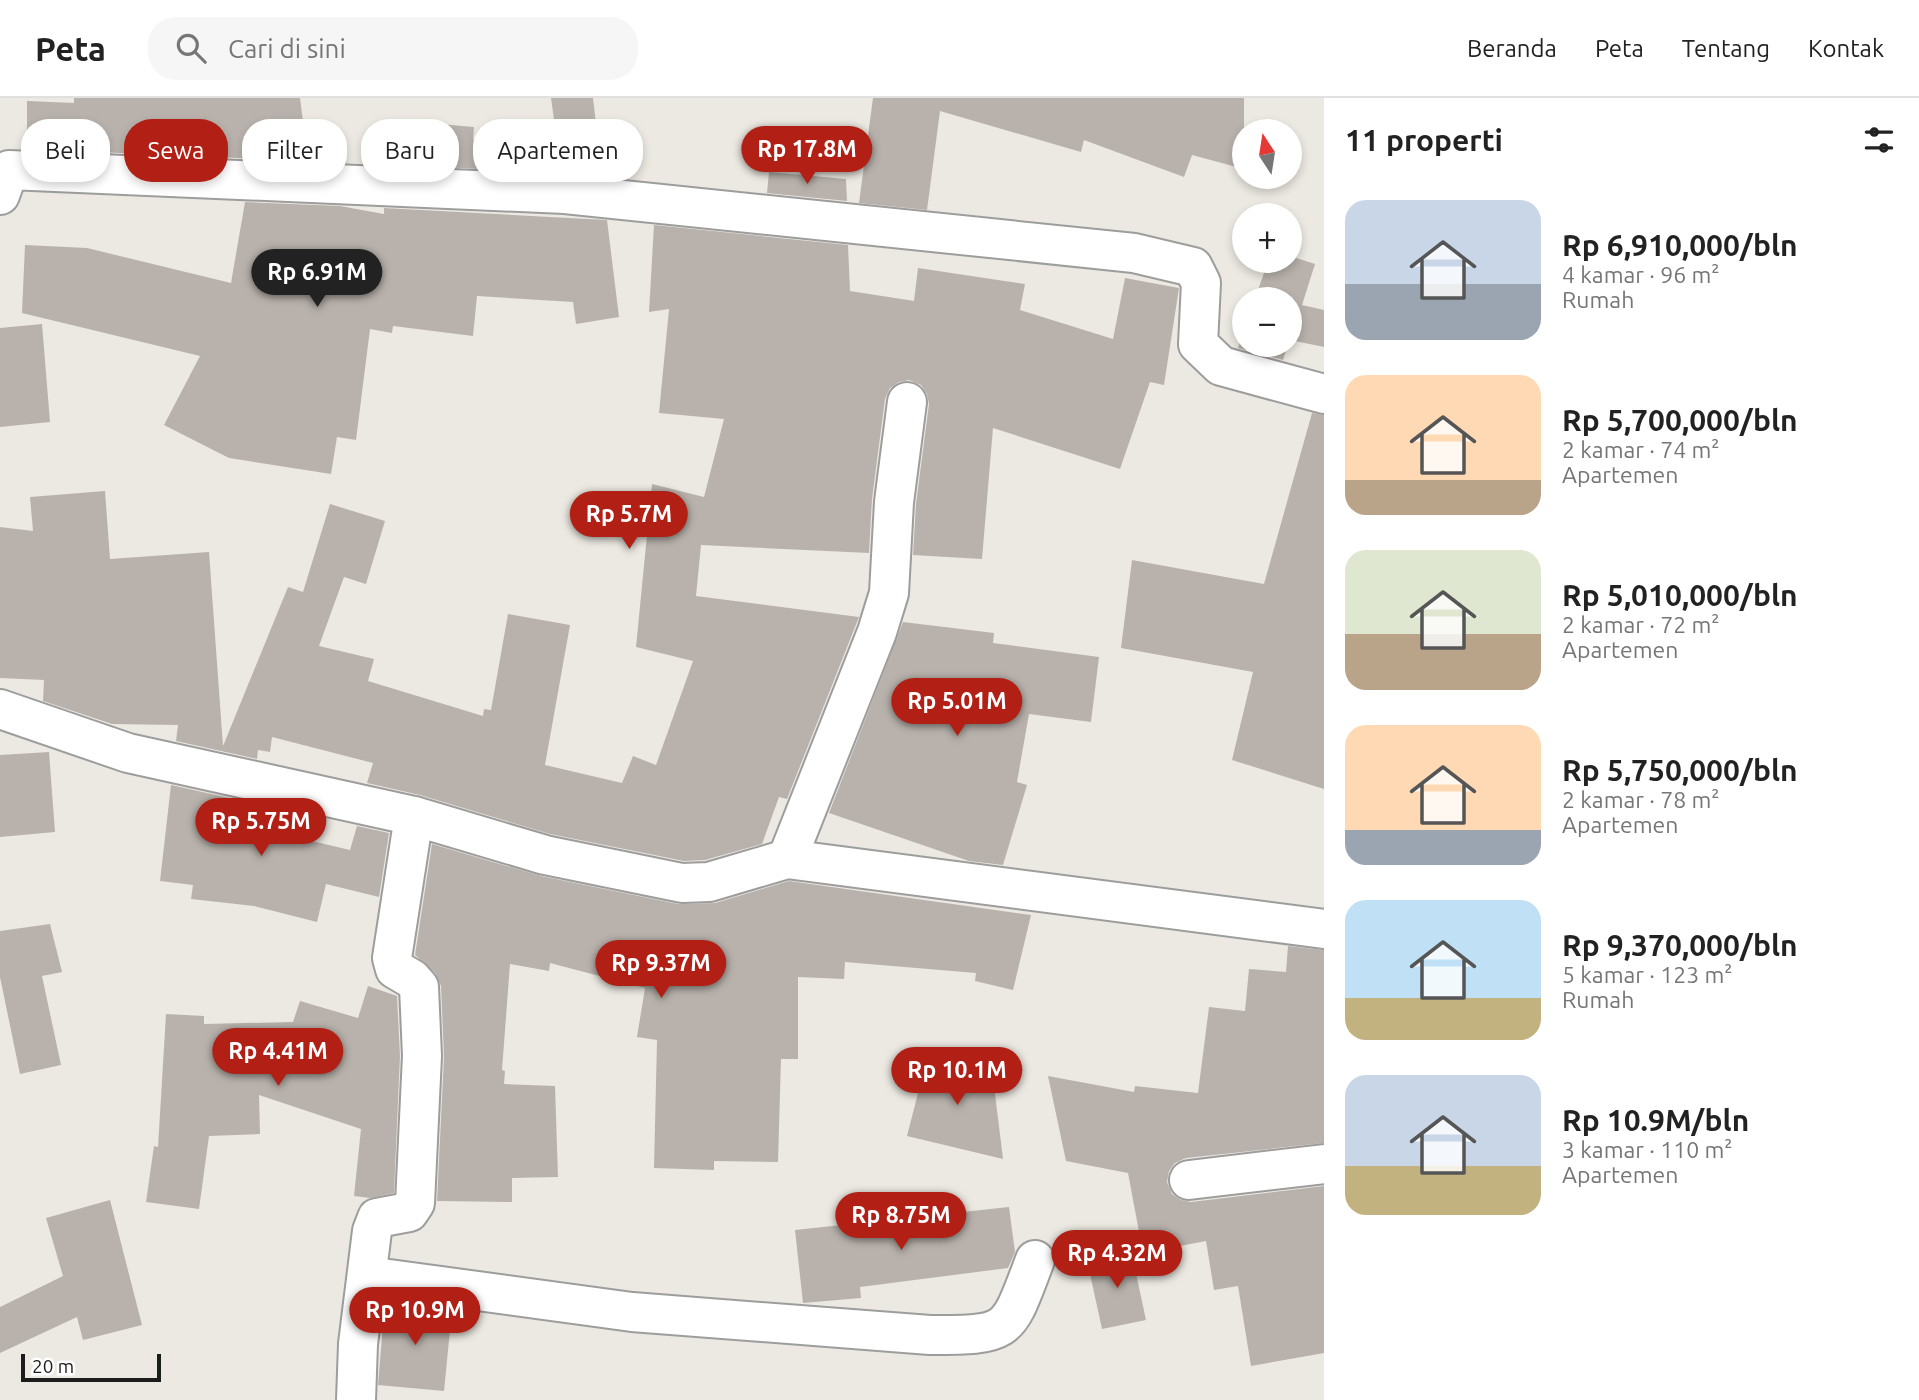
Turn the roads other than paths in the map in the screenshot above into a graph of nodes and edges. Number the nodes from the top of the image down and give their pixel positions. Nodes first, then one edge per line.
1 (3, 172) edge
2 (1324, 394) edge
3 (907, 401) dead end
4 (0, 709) edge
5 (414, 816) junction
6 (787, 859) junction
7 (1324, 929) edge
8 (1324, 1164) edge
9 (1189, 1181) dead end
10 (1035, 1260) dead end
11 (367, 1276) junction
12 (355, 1400) edge

1 - 2 street
3 - 6 street
4 - 5 street
5 - 6 street
5 - 11 street
6 - 7 street
8 - 9 street
10 - 11 street
11 - 12 street

